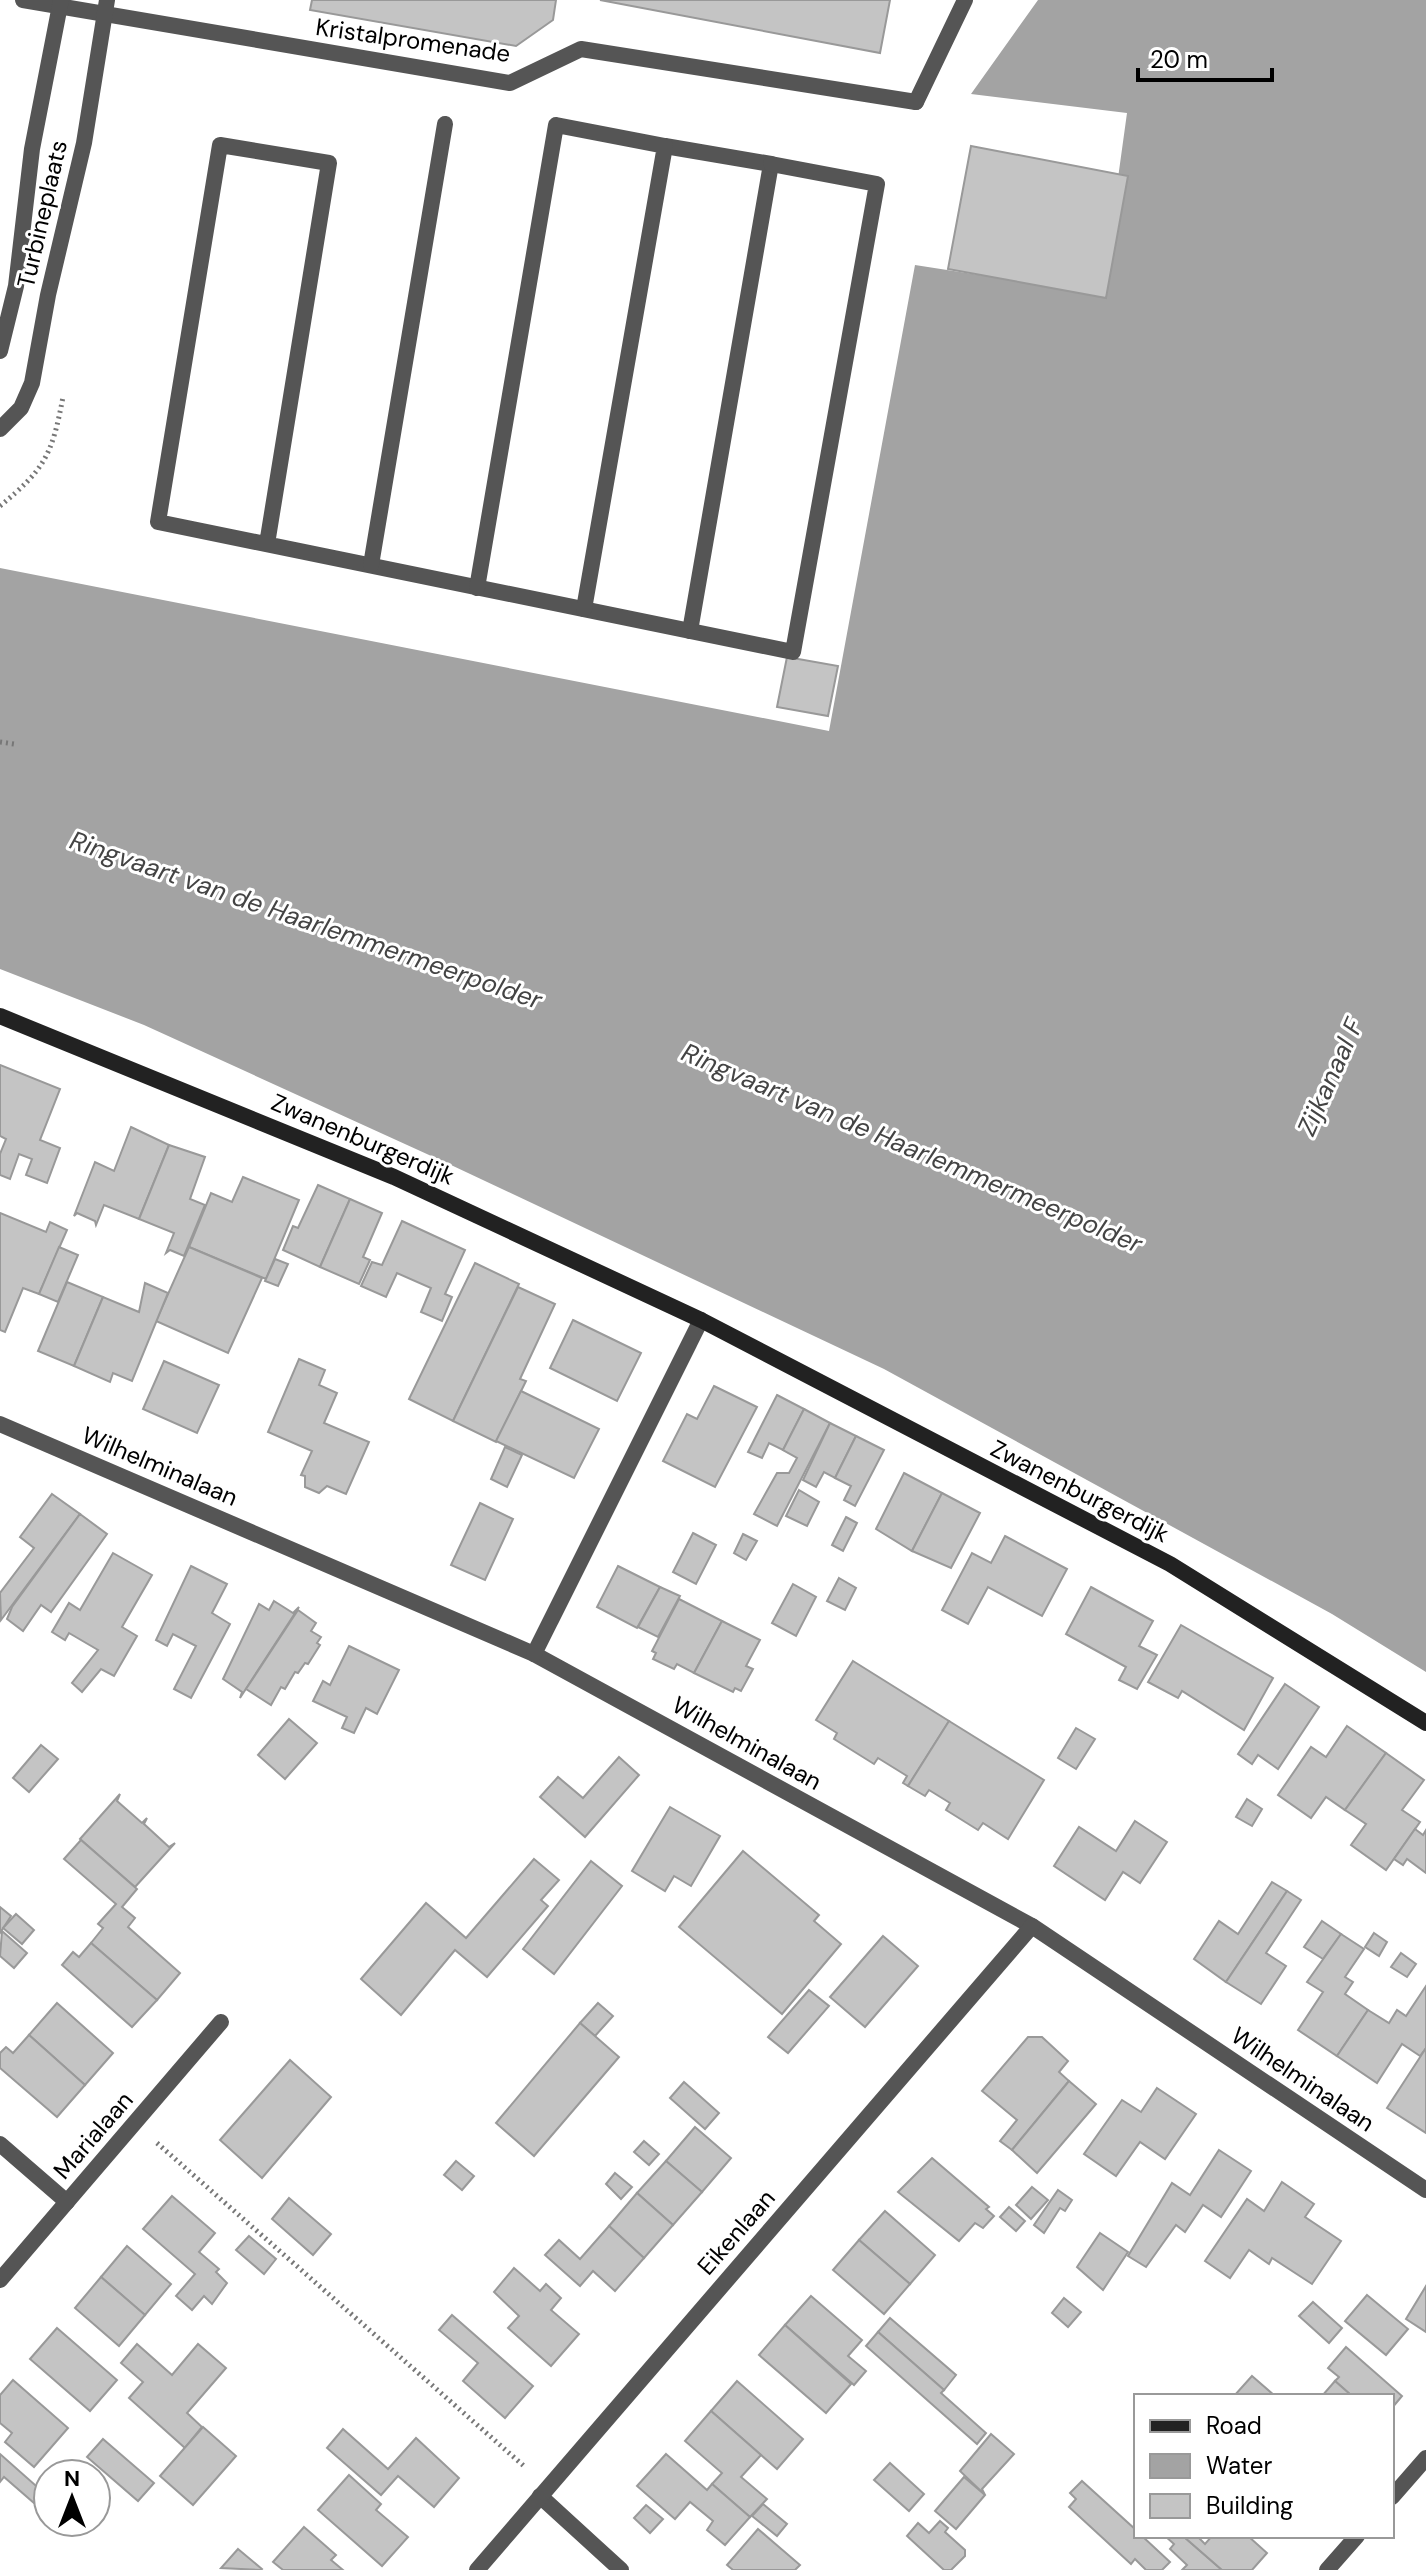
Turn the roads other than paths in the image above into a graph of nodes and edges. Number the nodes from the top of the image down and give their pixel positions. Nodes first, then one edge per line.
1 (23, 0) edge
2 (965, 0) edge
3 (61, 3) edge
4 (105, 8) edge
5 (445, 124) dead end
6 (665, 146) junction
7 (771, 164) junction
8 (0, 351) edge
9 (0, 429) edge
10 (267, 544) junction
11 (371, 565) junction
12 (477, 588) junction
13 (584, 609) junction
14 (690, 631) junction
15 (0, 1016) edge
16 (701, 1320) junction
17 (0, 1424) edge
18 (534, 1654) junction
19 (1426, 1723) edge
20 (1032, 1926) junction
21 (221, 2022) dead end
22 (0, 2144) edge
23 (1426, 2190) edge
24 (67, 2202) junction
25 (0, 2280) edge
26 (1426, 2458) edge
27 (544, 2492) junction
28 (1394, 2495) edge
29 (1355, 2538) edge
30 (477, 2570) edge
31 (621, 2570) edge
32 (1327, 2570) edge

1 - 3 street, Kristalpromenade
2 - 4 street, Kristalpromenade
3 - 4 street, Kristalpromenade
3 - 8 street, Turbineplaats
4 - 9 street, Turbineplaats
5 - 11 street
6 - 7 street
6 - 12 street
6 - 13 street
7 - 14 street
7 - 14 street
10 - 10 street
10 - 11 street
11 - 12 street
12 - 13 street
13 - 14 street
15 - 16 street, Zwanenburgerdijk
16 - 18 street
16 - 19 street, Zwanenburgerdijk
17 - 18 street, Wilhelminalaan
18 - 20 street, Wilhelminalaan
20 - 23 street, Wilhelminalaan
20 - 27 street, Eikenlaan
21 - 24 street, Marialaan
22 - 24 street
24 - 25 street, Marialaan
26 - 28 street
27 - 30 street, Eikenlaan
27 - 31 street
29 - 32 street

